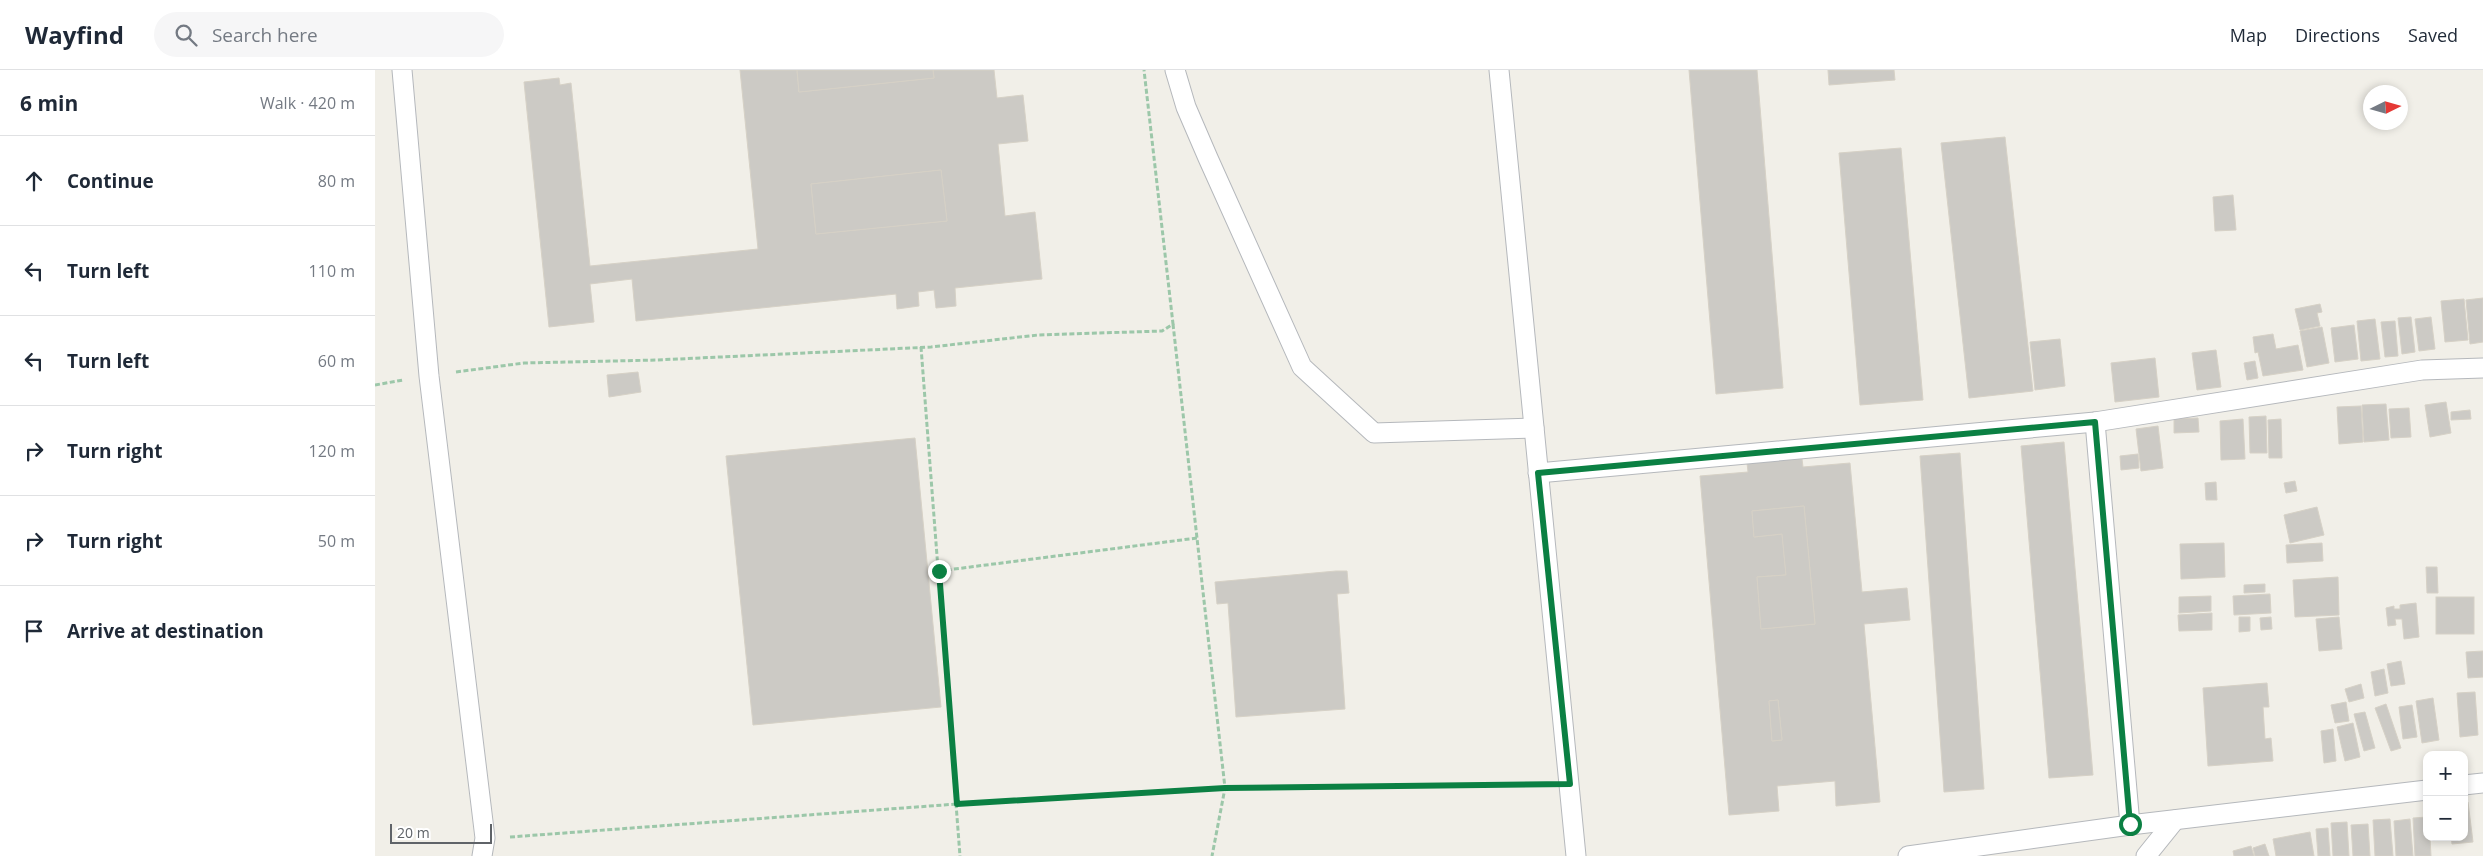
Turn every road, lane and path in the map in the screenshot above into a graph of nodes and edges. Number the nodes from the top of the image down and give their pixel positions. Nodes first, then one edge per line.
1 (402, 70) edge
2 (1144, 70) edge
3 (1175, 70) edge
4 (1499, 70) edge
5 (1173, 324) junction
6 (921, 347) junction
7 (2483, 368) edge
8 (429, 376) junction
9 (2095, 422) junction
10 (1534, 428) junction
11 (1538, 473) junction
12 (1197, 538) junction
13 (939, 571) junction
14 (2483, 783) edge
15 (1570, 784) junction
16 (2468, 785) edge
17 (1225, 788) junction
18 (2423, 790) edge
19 (957, 804) junction
20 (2175, 820) junction
21 (2130, 824) junction
22 (484, 847) edge
23 (960, 856) edge
24 (1212, 856) edge
25 (1576, 856) edge
26 (1908, 856) edge
27 (2146, 856) edge

1 - 8 lane
2 - 5 path
3 - 10 lane
4 - 10 lane
5 - 6 path
5 - 12 path
6 - 8 path
6 - 13 path
7 - 9 lane
8 - 22 lane
9 - 11 lane
9 - 21 lane
10 - 11 lane
11 - 15 lane
12 - 13 path
12 - 17 path
13 - 19 path
14 - 16 lane
15 - 17 path
15 - 25 lane
17 - 19 path
17 - 24 path
18 - 20 lane
19 - 22 path
19 - 23 path
20 - 21 lane
20 - 27 lane
21 - 26 lane

